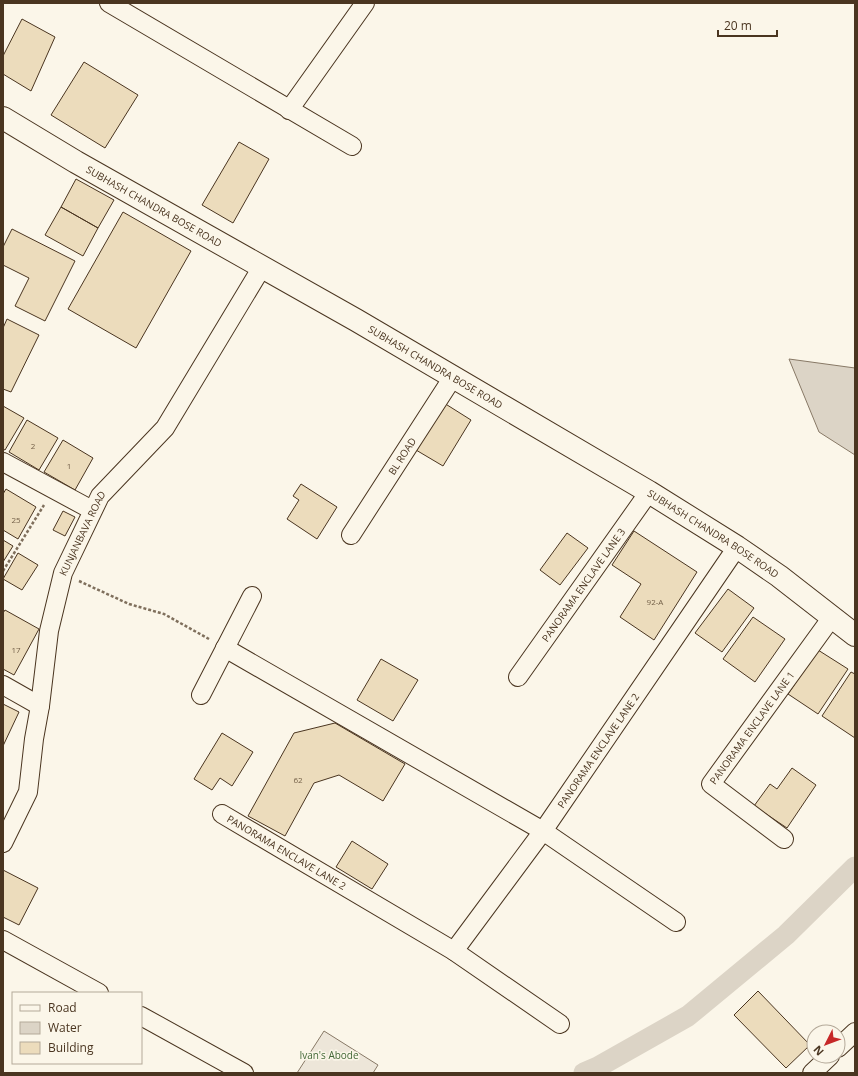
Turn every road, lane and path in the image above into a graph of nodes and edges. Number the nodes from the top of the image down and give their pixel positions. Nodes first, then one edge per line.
1 (109, 3) edge
2 (365, 3) edge
3 (289, 110) junction
4 (3, 118) edge
5 (352, 146) dead end
6 (262, 267) junction
7 (453, 377) junction
8 (3, 462) edge
9 (53, 489) junction
10 (649, 492) junction
11 (92, 510) junction
12 (351, 535) dead end
13 (737, 547) junction
14 (3, 571) edge
15 (63, 573) junction
16 (252, 596) dead end
17 (832, 617) junction
18 (855, 635) edge
19 (225, 648) junction
20 (518, 677) dead end
21 (3, 685) edge
22 (201, 695) dead end
23 (40, 706) junction
24 (222, 814) dead end
25 (543, 831) junction
26 (784, 839) dead end
27 (3, 843) edge
28 (676, 922) dead end
29 (3, 940) edge
30 (454, 951) junction
31 (97, 992) edge
32 (142, 1017) edge
33 (560, 1024) dead end
34 (855, 1032) edge
35 (846, 1040) edge
36 (822, 1064) edge
37 (244, 1073) edge
38 (812, 1073) edge

1 - 3 street
2 - 3 street
3 - 5 street
4 - 6 main road, SUBHASH CHANDRA BOSE ROAD
6 - 7 main road, SUBHASH CHANDRA BOSE ROAD
6 - 11 street, KUNJANBAVA ROAD
7 - 10 main road, SUBHASH CHANDRA BOSE ROAD
7 - 12 street, BL ROAD
8 - 9 street
9 - 11 street
9 - 14 path
10 - 13 main road, SUBHASH CHANDRA BOSE ROAD
10 - 20 street, PANORAMA ENCLAVE LANE 3
11 - 15 street, KUNJANBAVA ROAD
13 - 17 main road, SUBHASH CHANDRA BOSE ROAD
13 - 25 street, PANORAMA ENCLAVE LANE 2
15 - 19 path
15 - 23 street, KUNJANBAVA ROAD
16 - 19 street
17 - 18 main road, SUBHASH CHANDRA BOSE ROAD
17 - 26 street, PANORAMA ENCLAVE LANE 1
19 - 22 street
19 - 25 street
21 - 23 street
23 - 27 street, KUNJANBAVA ROAD
24 - 30 street, PANORAMA ENCLAVE LANE 2
25 - 28 street
25 - 30 street, PANORAMA ENCLAVE LANE 2
29 - 31 street
30 - 33 street, PANORAMA ENCLAVE LANE 2
32 - 37 street
34 - 35 street
36 - 38 street

